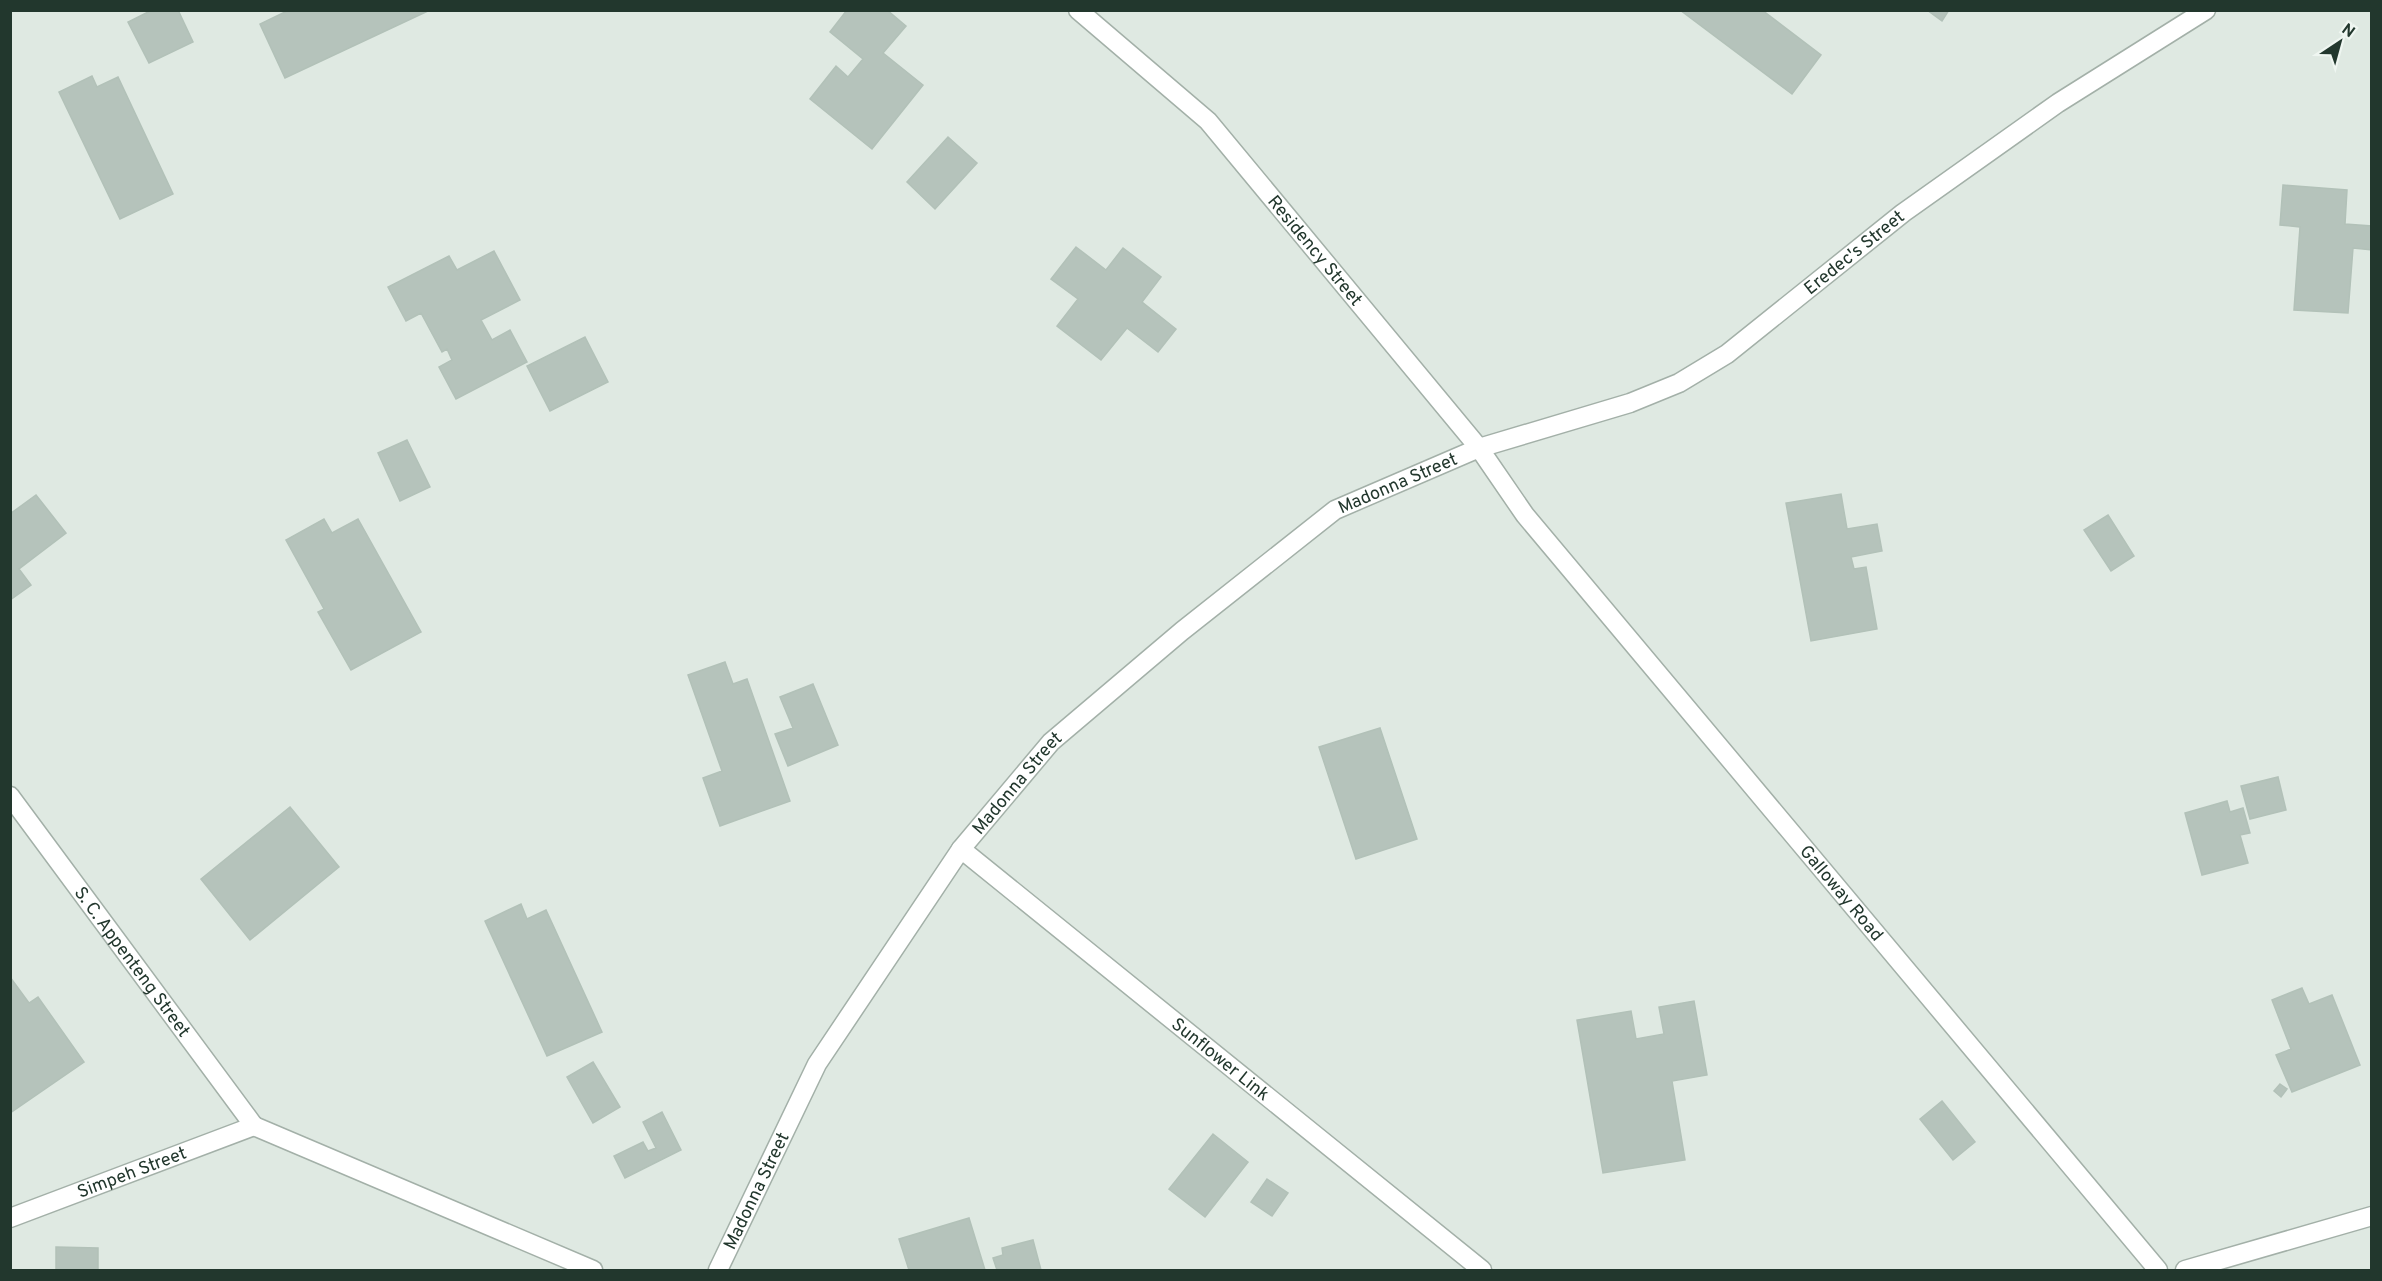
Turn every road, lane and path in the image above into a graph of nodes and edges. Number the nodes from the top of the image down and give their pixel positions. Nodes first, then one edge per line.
1 (1078, 10) edge
2 (2206, 10) edge
3 (1479, 448) junction
4 (1525, 515) joint
5 (10, 796) edge
6 (961, 849) junction
7 (255, 1126) junction
8 (2372, 1216) edge
9 (10, 1218) edge
10 (593, 1270) edge
11 (718, 1270) edge
12 (1482, 1270) edge
13 (2158, 1270) edge
14 (2185, 1270) edge

1 - 3 street, Residency Street
2 - 3 street, Eredec's Street
3 - 4 street, Residency Street
3 - 6 street, Madonna Street
4 - 13 street, Galloway Road
5 - 7 street, S. C. Appenteng Street
6 - 11 street, Madonna Street
6 - 12 street, Sunflower Link
7 - 9 street, Simpeh Street
7 - 10 street
8 - 14 street

